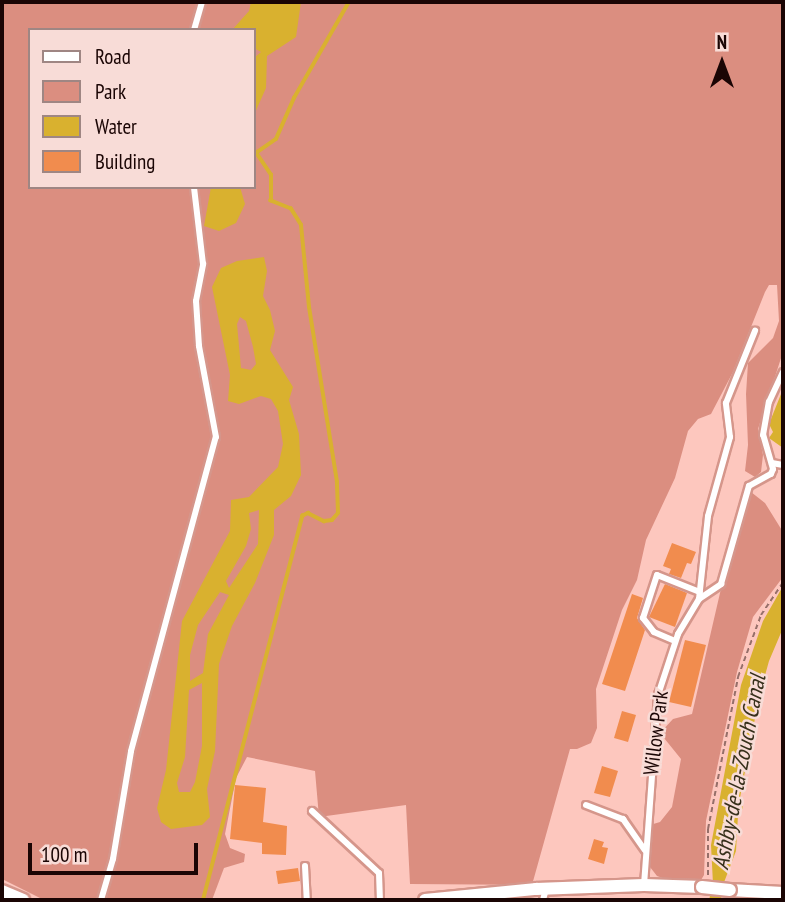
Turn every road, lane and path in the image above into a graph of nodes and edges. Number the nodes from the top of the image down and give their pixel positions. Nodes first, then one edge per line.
1 (202, 2) edge
2 (195, 28) edge
3 (194, 189) edge
4 (755, 331) dead end
5 (783, 372) edge
6 (772, 463) junction
7 (783, 465) edge
8 (783, 583) edge
9 (699, 596) junction
10 (675, 642) junction
11 (586, 806) dead end
12 (312, 811) dead end
13 (645, 850) junction
14 (305, 866) dead end
15 (705, 883) junction
16 (644, 885) junction
17 (2, 891) edge
18 (542, 893) edge
19 (783, 893) edge
20 (23, 900) edge
21 (102, 900) edge
22 (307, 900) edge
23 (380, 900) edge
24 (425, 900) edge

1 - 2 lane
3 - 21 lane
4 - 9 lane
5 - 6 lane
6 - 7 lane
6 - 9 lane, Willow Park
8 - 15 path
9 - 10 lane, Willow Park
9 - 10 lane
10 - 13 lane, Willow Park
11 - 13 lane
12 - 23 lane
13 - 16 lane, Willow Park
14 - 22 lane
15 - 16 street
15 - 19 street, bridge
16 - 18 street
17 - 20 street
18 - 24 street

